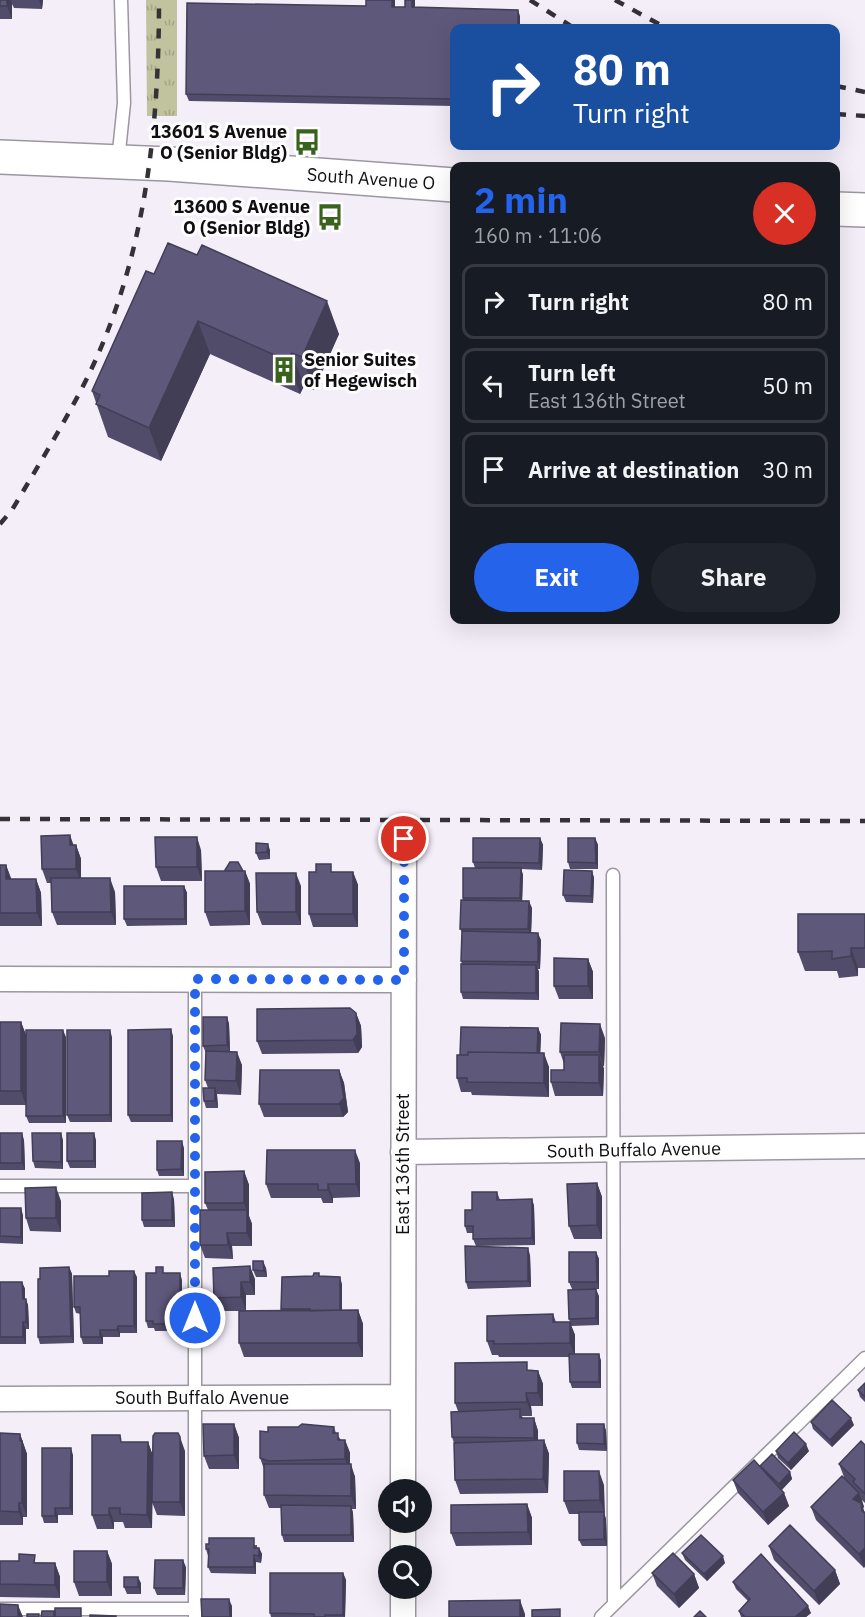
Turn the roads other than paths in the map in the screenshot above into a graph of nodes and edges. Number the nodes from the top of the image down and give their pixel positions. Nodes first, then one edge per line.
1 (121, 0) edge
2 (0, 157) edge
3 (118, 161) junction
4 (450, 185) edge
5 (840, 209) edge
6 (865, 210) edge
7 (404, 839) dead end
8 (613, 875) dead end
9 (0, 979) edge
10 (195, 979) junction
11 (404, 980) junction
12 (865, 1146) edge
13 (612, 1151) junction
14 (403, 1152) junction
15 (0, 1186) edge
16 (195, 1186) junction
17 (863, 1363) edge
18 (403, 1397) junction
19 (0, 1399) edge
20 (195, 1399) junction
21 (403, 1479) edge
22 (403, 1599) edge
23 (614, 1604) junction
24 (0, 1609) edge
25 (195, 1613) edge
26 (403, 1617) edge
27 (601, 1617) edge

1 - 3 lane
2 - 3 main road, South Avenue O
3 - 4 main road, South Avenue O
5 - 6 main road
7 - 11 street, East 136th Street
8 - 13 lane
9 - 10 street
10 - 11 street
10 - 16 lane
11 - 14 street, East 136th Street
12 - 13 street, South Buffalo Avenue
13 - 14 street, South Buffalo Avenue
13 - 23 lane
14 - 18 street, East 136th Street
15 - 16 lane
16 - 20 lane
17 - 23 lane
18 - 20 street, South Buffalo Avenue
18 - 21 street, East 136th Street
19 - 20 street, South Buffalo Avenue
20 - 25 lane
22 - 26 street
23 - 27 lane
24 - 25 lane

